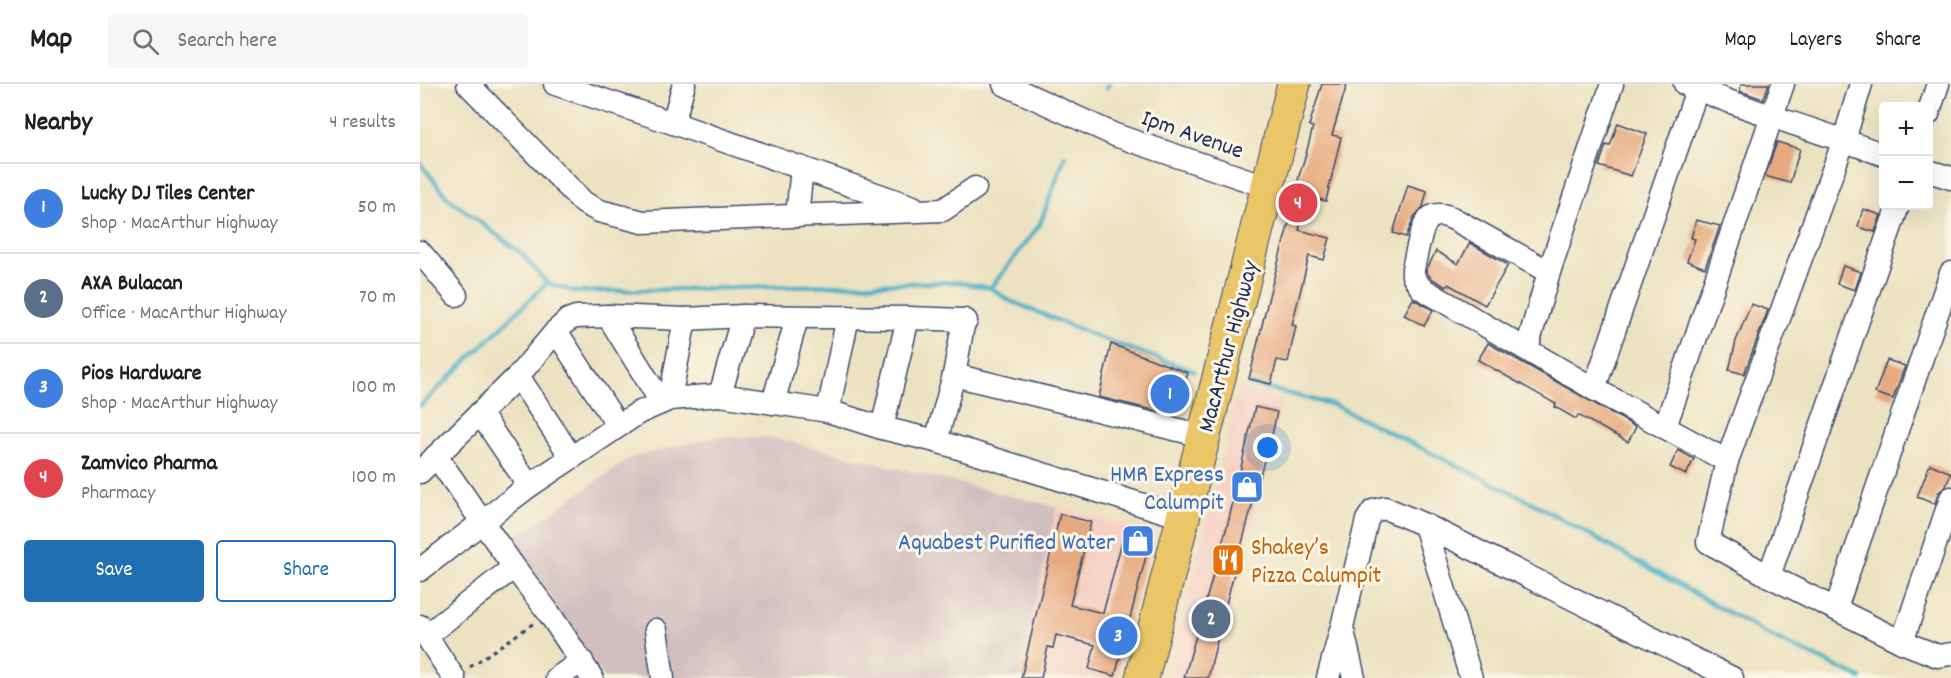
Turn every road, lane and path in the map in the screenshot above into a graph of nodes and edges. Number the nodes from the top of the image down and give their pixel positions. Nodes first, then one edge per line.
1 (555, 84) edge
2 (684, 84) edge
3 (1294, 84) edge
4 (1612, 84) edge
5 (1783, 84) edge
6 (1862, 84) edge
7 (1938, 84) edge
8 (1013, 85) edge
9 (1694, 86) edge
10 (478, 88) edge
11 (1933, 102) edge
12 (1772, 117) junction
13 (673, 123) junction
14 (1844, 140) junction
15 (1879, 153) edge
16 (802, 168) junction
17 (1933, 172) edge
18 (1951, 178) edge
19 (1268, 187) junction
20 (975, 188) dead end
21 (1897, 210) edge
22 (926, 211) junction
23 (797, 216) junction
24 (423, 263) edge
25 (1549, 272) junction
26 (1951, 273) edge
27 (456, 295) dead end
28 (608, 316) junction
29 (743, 316) junction
30 (848, 317) junction
31 (797, 318) junction
32 (908, 318) junction
33 (685, 319) junction
34 (555, 331) junction
35 (1527, 348) junction
36 (954, 375) junction
37 (518, 376) junction
38 (1594, 388) junction
39 (720, 396) junction
40 (666, 401) junction
41 (773, 403) junction
42 (828, 411) junction
43 (480, 412) junction
44 (618, 426) junction
45 (1665, 427) junction
46 (882, 428) junction
47 (1203, 436) junction
48 (936, 441) junction
49 (571, 457) junction
50 (1727, 461) junction
51 (428, 464) edge
52 (529, 486) junction
53 (1951, 498) edge
54 (1182, 517) junction
55 (481, 522) junction
56 (1425, 525) junction
57 (514, 567) junction
58 (420, 570) edge
59 (1769, 576) junction
60 (1836, 608) junction
61 (549, 613) junction
62 (1342, 627) junction
63 (423, 630) edge
64 (656, 630) dead end
65 (1902, 642) junction
66 (1951, 654) edge
67 (587, 669) edge
68 (454, 678) edge
69 (557, 678) edge
70 (663, 678) edge
71 (1142, 678) edge
72 (1328, 678) edge
73 (1354, 678) edge
74 (1471, 678) edge
75 (1732, 678) edge

1 - 13 street
2 - 13 street
3 - 19 highway, MacArthur Highway
4 - 25 street
5 - 12 street
6 - 14 street
7 - 11 street
8 - 19 street, Ipm Avenue
9 - 12 street
9 - 38 street
10 - 23 street
12 - 14 street
12 - 45 street
13 - 16 street
14 - 15 street
14 - 50 street
16 - 22 street
16 - 23 street
17 - 18 street
19 - 47 highway, MacArthur Highway
20 - 22 street
21 - 59 street
22 - 23 street
24 - 27 street
25 - 35 street
25 - 35 street
26 - 60 street
28 - 33 street
28 - 34 street
28 - 40 street
29 - 31 street
29 - 33 street
29 - 39 street
30 - 31 street
30 - 32 street
30 - 42 street
31 - 41 street
32 - 36 street
32 - 46 street
33 - 40 street
34 - 37 street
34 - 44 street
35 - 38 street
36 - 47 street
36 - 48 street
37 - 43 street
37 - 49 street
38 - 45 street
39 - 40 street
39 - 41 street
40 - 44 street
41 - 42 street
42 - 46 street
43 - 51 street
43 - 52 street
44 - 49 street
45 - 50 street
46 - 48 street
47 - 54 highway, MacArthur Highway
48 - 54 street
49 - 52 street
50 - 59 street
51 - 55 street
52 - 55 street
53 - 65 street
54 - 71 highway, MacArthur Highway
55 - 57 street
55 - 58 street
56 - 62 street
56 - 74 street
56 - 75 street
57 - 61 street
57 - 63 street
59 - 60 street
60 - 65 street
61 - 67 street
61 - 68 path
62 - 72 street
62 - 73 street
63 - 68 street
64 - 70 street
65 - 66 street
67 - 69 street

